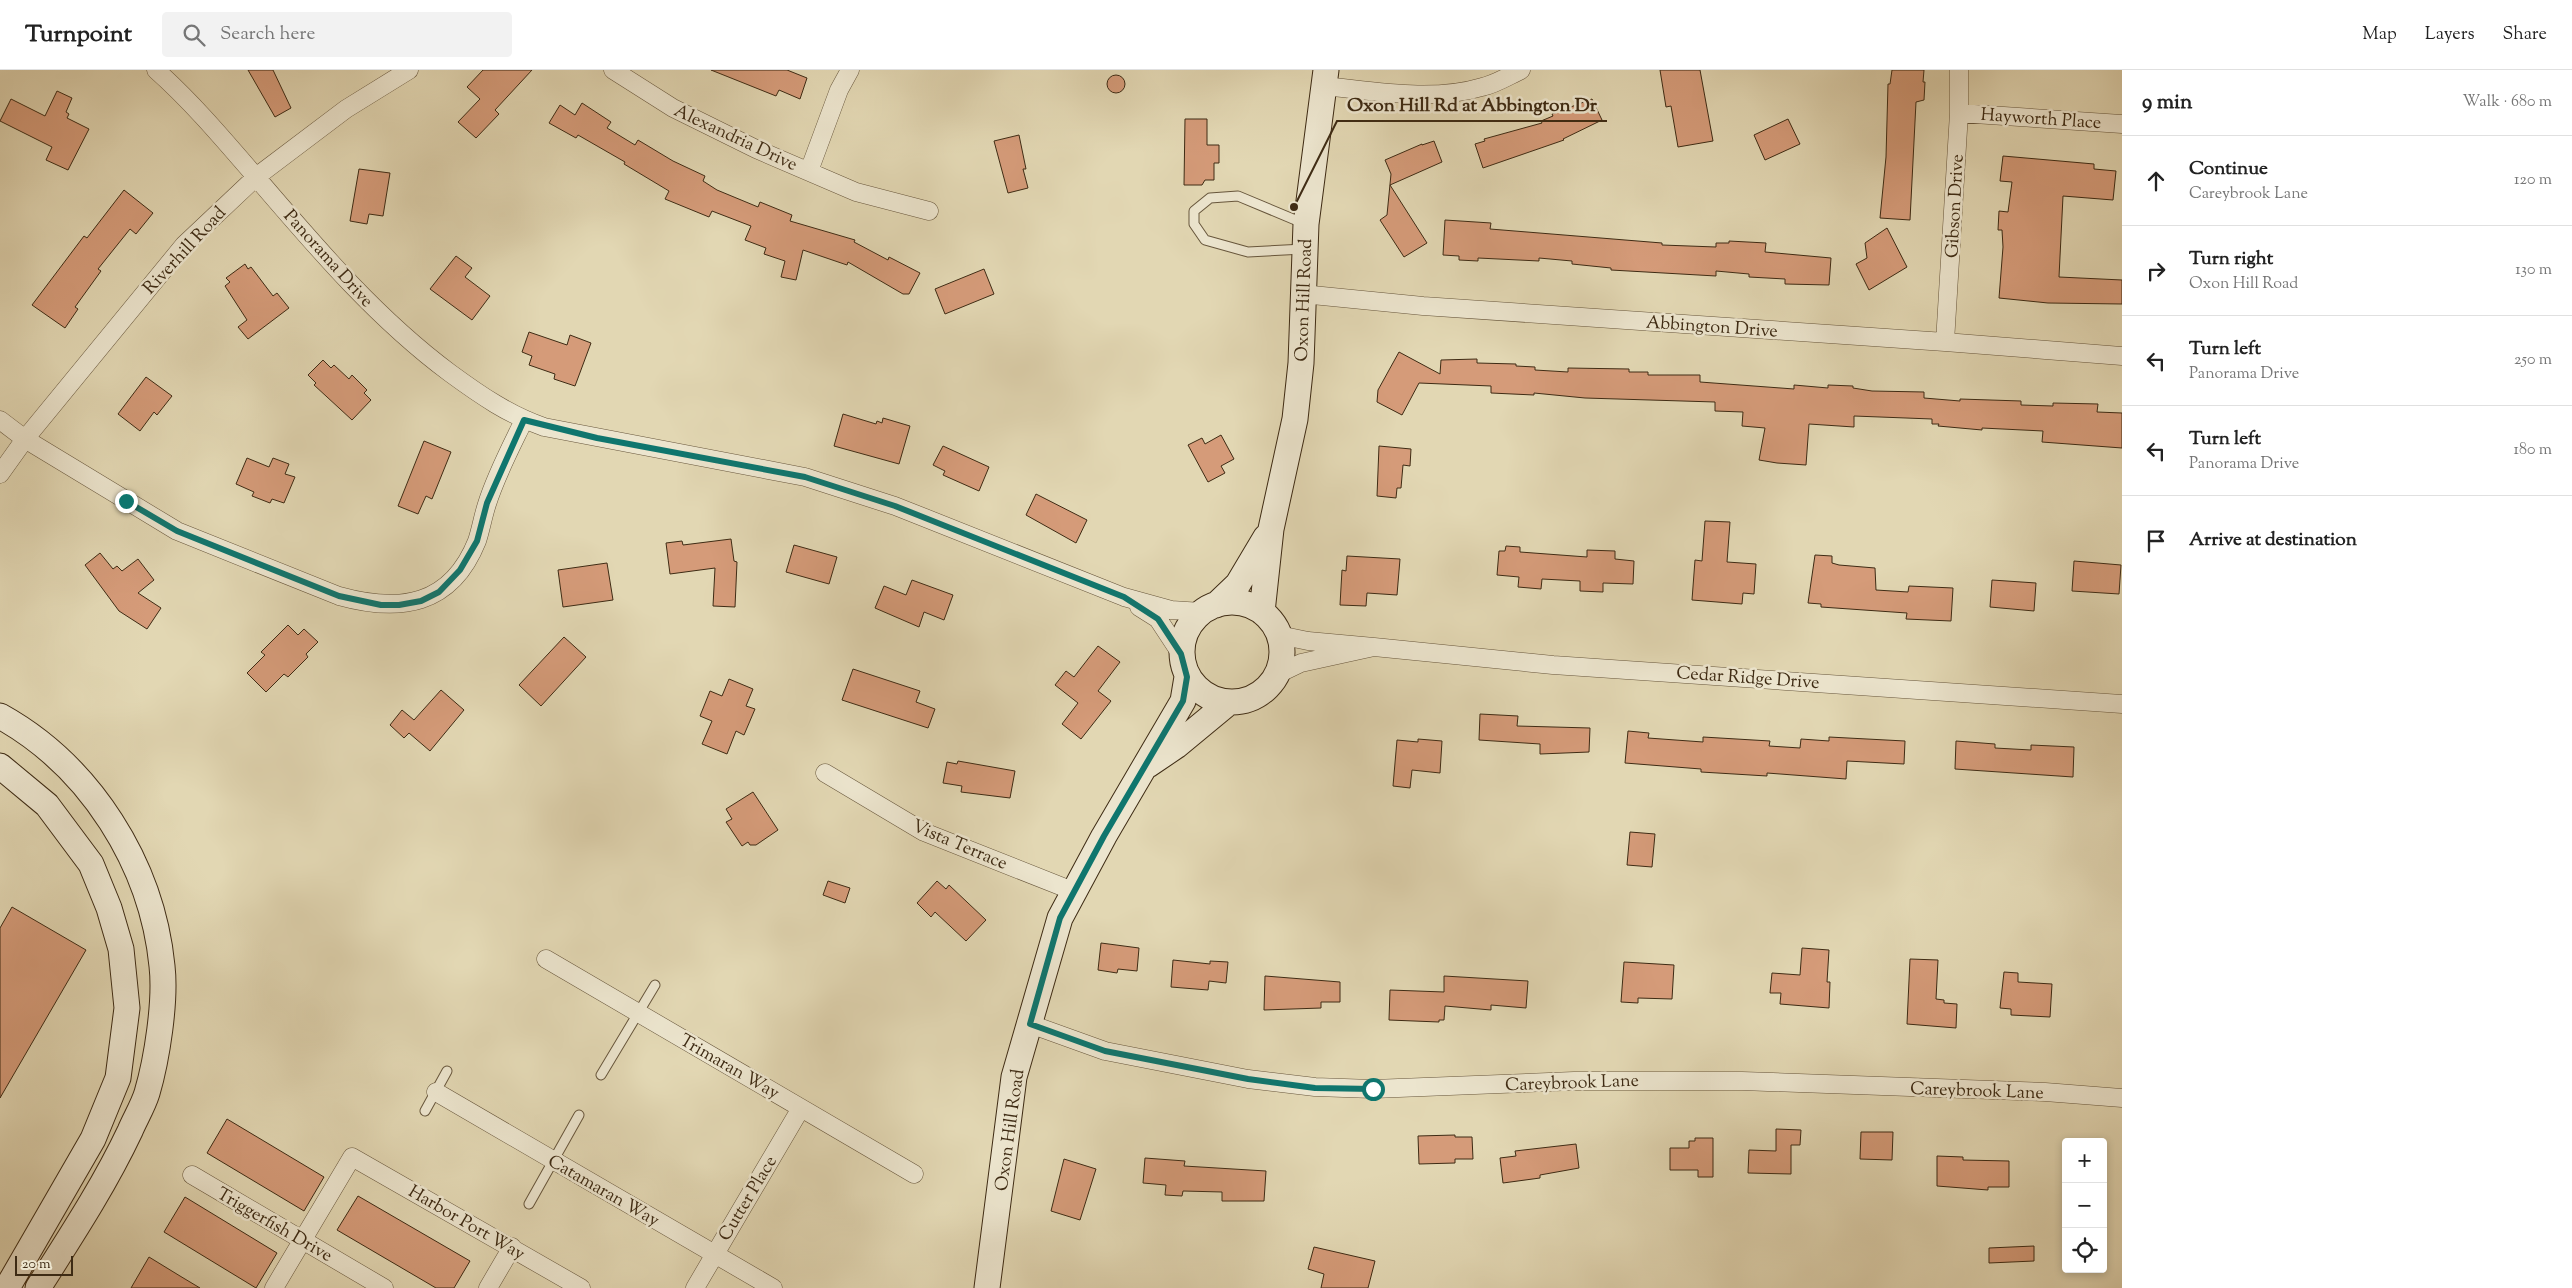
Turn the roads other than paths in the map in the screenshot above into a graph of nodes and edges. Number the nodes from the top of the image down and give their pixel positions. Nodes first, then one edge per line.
1 (156, 70) edge
2 (409, 70) edge
3 (612, 70) edge
4 (850, 70) edge
5 (1521, 70) edge
6 (1959, 70) edge
7 (1325, 78) edge
8 (1959, 113) junction
9 (2122, 124) edge
10 (809, 171) junction
11 (256, 177) junction
12 (929, 211) dead end
13 (1306, 224) junction
14 (1304, 249) junction
15 (1302, 294) junction
16 (1945, 342) junction
17 (2122, 356) edge
18 (0, 420) edge
19 (524, 420) junction
20 (25, 439) junction
21 (0, 474) edge
22 (1270, 528) junction
23 (1124, 597) junction
24 (1209, 608) junction
25 (1262, 612) junction
26 (1279, 635) junction
27 (1374, 647) junction
28 (1184, 666) junction
29 (1278, 674) junction
30 (1228, 703) junction
31 (2122, 704) edge
32 (0, 716) edge
33 (1144, 768) junction
34 (5, 772) edge
35 (825, 773) dead end
36 (1073, 891) junction
37 (546, 959) dead end
38 (655, 985) dead end
39 (638, 1013) junction
40 (1030, 1024) junction
41 (447, 1071) dead end
42 (602, 1075) dead end
43 (436, 1092) junction
44 (2122, 1098) edge
45 (800, 1108) junction
46 (426, 1111) dead end
47 (578, 1115) dead end
48 (554, 1160) junction
49 (914, 1174) dead end
50 (192, 1175) dead end
51 (529, 1204) dead end
52 (303, 1240) junction
53 (512, 1247) junction
54 (714, 1254) junction
55 (988, 1285) edge
56 (8, 1288) edge
57 (38, 1288) edge
58 (274, 1288) edge
59 (384, 1288) edge
60 (488, 1288) edge
61 (581, 1288) edge
62 (695, 1288) edge
63 (772, 1288) edge

1 - 11 street, Panorama Drive
2 - 11 street, Riverhill Road
3 - 10 street, Alexandria Drive
4 - 10 street
5 - 7 street
6 - 8 street, Gibson Drive
7 - 13 main road, Oxon Hill Road
8 - 9 street, Hayworth Place
8 - 16 street, Gibson Drive
10 - 12 street, Alexandria Drive
11 - 19 street, Panorama Drive
11 - 20 street, Riverhill Road
13 - 14 main road, Oxon Hill Road
13 - 14 lane
14 - 15 main road, Oxon Hill Road
15 - 16 street, Abbington Drive
15 - 22 main road, Oxon Hill Road
16 - 17 street, Abbington Drive
18 - 20 street
19 - 20 street
19 - 23 street, Panorama Drive
20 - 21 street, Riverhill Road
22 - 24 main road, Oxon Hill Road
22 - 25 main road, Oxon Hill Road
23 - 24 street, Panorama Drive
23 - 28 street, Panorama Drive
24 - 25 main road
24 - 28 main road
25 - 26 main road
26 - 27 street, Cedar Ridge Drive
26 - 29 main road
27 - 29 street, Cedar Ridge Drive
27 - 31 street, Cedar Ridge Drive
28 - 30 main road
28 - 33 main road, Oxon Hill Road
29 - 30 main road
30 - 33 main road, Oxon Hill Road
32 - 57 main road
33 - 36 main road, Oxon Hill Road
34 - 56 main road
35 - 36 street, Vista Terrace
36 - 40 main road, Oxon Hill Road
37 - 39 street, Trimaran Way
38 - 39 lane
39 - 42 lane
39 - 45 street, Trimaran Way
40 - 44 street, Careybrook Lane
40 - 55 main road, Oxon Hill Road
41 - 43 lane
43 - 46 lane
43 - 48 street, Catamaran Way
45 - 49 street, Trimaran Way
45 - 54 street, Cutter Place
47 - 48 lane
48 - 51 lane
48 - 54 street, Catamaran Way
50 - 52 street, Triggerfish Drive
52 - 53 street, Harbor Port Way
52 - 58 street
52 - 59 street, Triggerfish Drive
53 - 60 street
53 - 61 street, Harbor Port Way
54 - 62 street, Cutter Place
54 - 63 street, Catamaran Way

